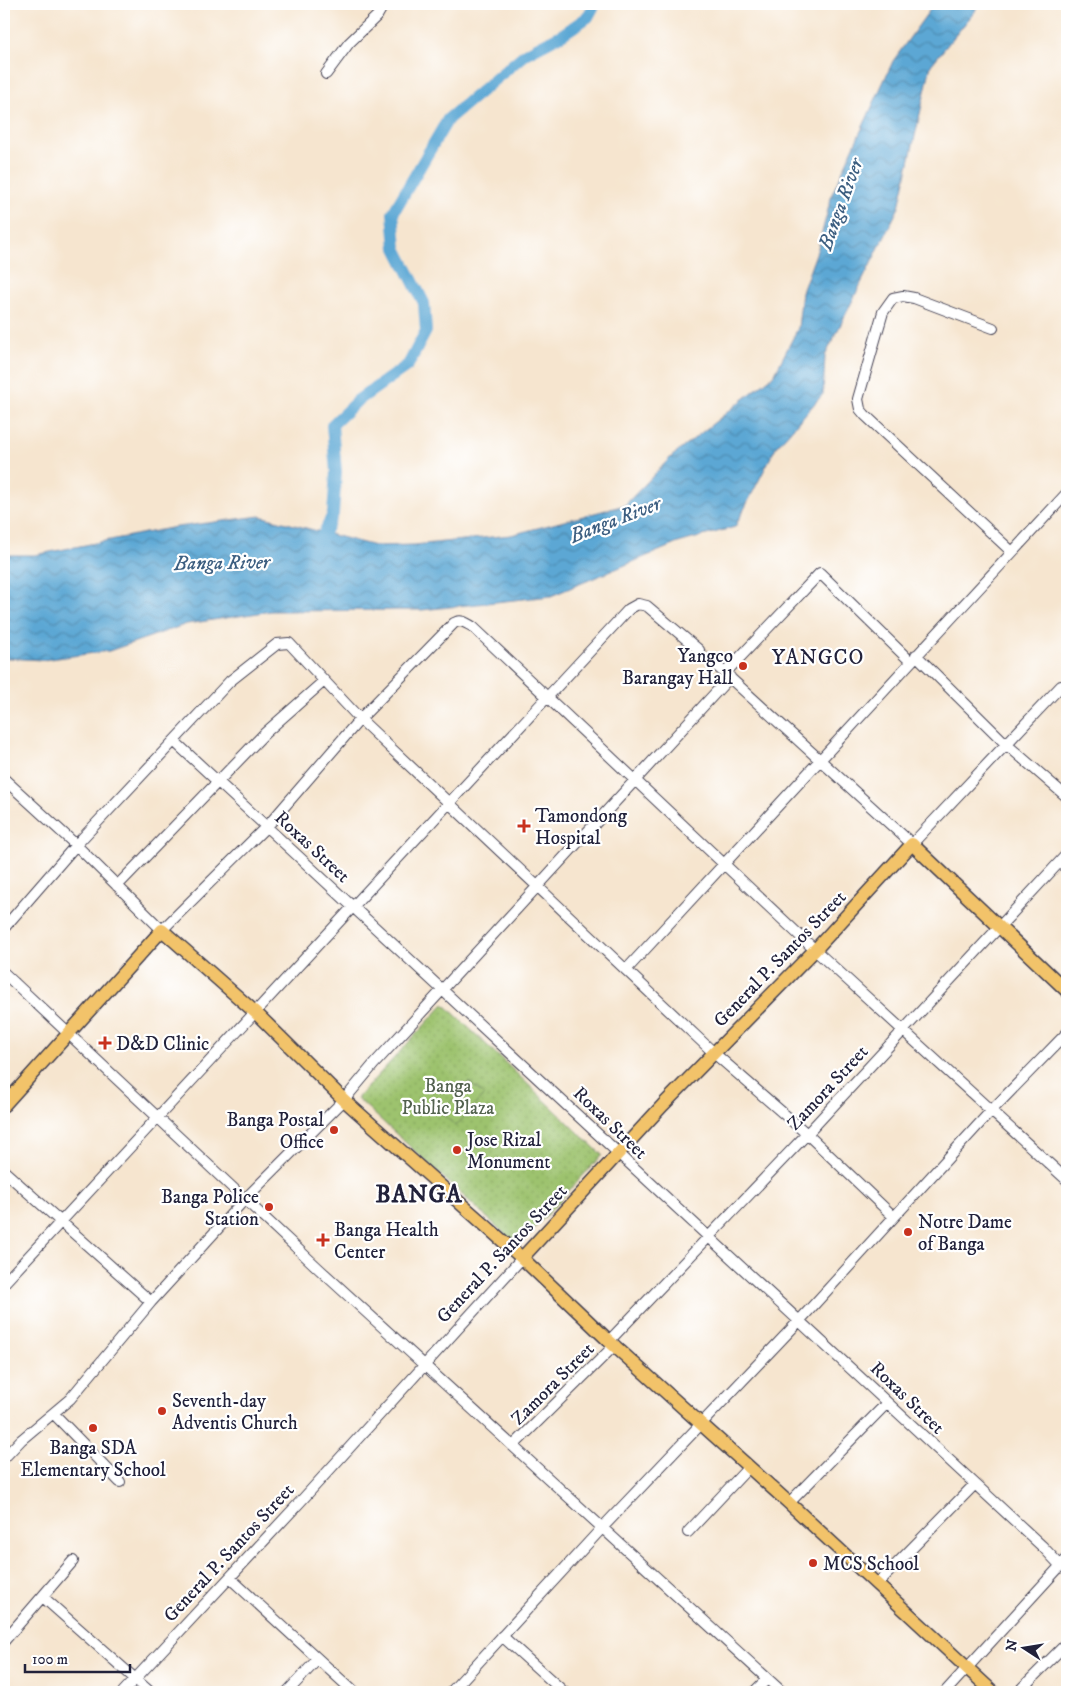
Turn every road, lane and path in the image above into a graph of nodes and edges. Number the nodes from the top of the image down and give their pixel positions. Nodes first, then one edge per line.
1 (384, 4) edge
2 (326, 74) dead end
3 (993, 328) dead end
4 (1067, 493) edge
5 (1011, 551) junction
6 (699, 650) tunnel mouth
7 (913, 658) junction
8 (724, 672) junction
9 (324, 681) junction
10 (1061, 686) dead end
11 (547, 699) junction
12 (360, 719) junction
13 (174, 741) junction
14 (1006, 744) junction
15 (821, 760) junction
16 (4, 779) edge
17 (634, 780) junction
18 (218, 781) junction
19 (1067, 797) edge
20 (449, 802) junction
21 (265, 826) junction
22 (912, 844) junction
23 (76, 845) junction
24 (1067, 854) edge
25 (724, 864) junction
26 (117, 886) junction
27 (536, 886) junction
28 (352, 906) junction
29 (999, 926) junction
30 (4, 928) edge
31 (162, 930) junction
32 (815, 950) junction
33 (626, 970) junction
34 (4, 973) edge
35 (444, 990) junction
36 (1067, 991) edge
37 (256, 1013) junction
38 (903, 1029) junction
39 (1067, 1033) edge
40 (69, 1035) junction
41 (714, 1053) junction
42 (344, 1100) junction
43 (4, 1105) edge
44 (990, 1112) junction
45 (157, 1119) junction
46 (807, 1134) junction
47 (619, 1154) junction
48 (4, 1171) edge
49 (1067, 1180) edge
50 (245, 1199) junction
51 (894, 1217) junction
52 (61, 1222) junction
53 (708, 1238) junction
54 (522, 1258) junction
55 (4, 1283) edge
56 (151, 1302) junction
57 (800, 1320) junction
58 (612, 1343) junction
59 (424, 1365) junction
60 (887, 1403) junction
61 (54, 1414) junction
62 (701, 1423) junction
63 (513, 1446) junction
64 (4, 1458) edge
65 (749, 1467) junction
66 (120, 1482) dead end
67 (975, 1484) junction
68 (789, 1503) junction
69 (602, 1528) junction
70 (688, 1532) dead end
71 (73, 1561) dead end
72 (1065, 1561) edge
73 (230, 1578) junction
74 (877, 1584) junction
75 (44, 1598) junction
76 (502, 1636) junction
77 (4, 1641) edge
78 (1067, 1643) edge
79 (318, 1659) junction
80 (968, 1668) junction
81 (136, 1679) junction
82 (767, 1679) junction
83 (123, 1692) edge
84 (150, 1692) edge
85 (287, 1692) edge
86 (354, 1692) edge
87 (451, 1692) edge
88 (564, 1692) edge
89 (754, 1692) edge
90 (782, 1692) edge
91 (945, 1692) edge
92 (992, 1692) edge
93 (1018, 1692) edge

1 - 2 street
3 - 5 street
4 - 5 street
5 - 7 street
6 - 11 street
7 - 8 street
7 - 14 street
7 - 15 street
8 - 15 street
8 - 17 street
9 - 12 street
9 - 13 street
9 - 18 street
10 - 14 street
11 - 12 street
11 - 17 street
11 - 20 street
12 - 20 street
12 - 21 street
13 - 18 street, Roxas Street
13 - 23 street
14 - 19 street
14 - 22 street
15 - 22 street
15 - 25 street
16 - 23 street
17 - 25 street
17 - 27 street
18 - 21 street, Roxas Street
18 - 26 street
20 - 27 street
20 - 28 street
21 - 28 street, Roxas Street
21 - 31 street
22 - 29 main road
22 - 32 main road, General P. Santos Street
23 - 26 street
23 - 30 street
24 - 29 street, Zamora Street
25 - 32 street
25 - 33 street
26 - 31 street
27 - 33 street
27 - 35 street
28 - 35 street, Roxas Street
28 - 37 street
29 - 36 main road
29 - 38 street, Zamora Street
31 - 37 main road
31 - 40 main road
32 - 38 street
32 - 41 main road, General P. Santos Street
33 - 41 street
34 - 40 street
35 - 42 street
35 - 47 street, Roxas Street
37 - 42 main road
37 - 45 street
38 - 44 street
38 - 46 street, Zamora Street
39 - 44 street
40 - 43 main road
40 - 45 street
41 - 46 street
41 - 47 main road, General P. Santos Street
42 - 50 street
42 - 54 main road
44 - 49 street
44 - 51 street
45 - 50 street
45 - 52 street
46 - 51 street
46 - 53 street, Zamora Street
47 - 53 street, Roxas Street
47 - 54 main road, General P. Santos Street
48 - 52 street
50 - 56 street
50 - 59 street
51 - 57 street
52 - 55 street
52 - 56 street
53 - 57 street, Roxas Street
53 - 58 street, Zamora Street
54 - 58 main road
54 - 59 street, General P. Santos Street
56 - 61 street
57 - 60 street, Roxas Street
57 - 62 street
58 - 62 main road
58 - 63 street, Zamora Street
59 - 63 street
59 - 73 street, General P. Santos Street
60 - 67 street, Roxas Street
60 - 68 street
61 - 64 street
61 - 66 street
62 - 65 main road
62 - 69 street
63 - 69 street
65 - 68 main road
65 - 70 street
67 - 72 street, Roxas Street
67 - 74 street
68 - 74 main road
69 - 76 street
69 - 82 street
71 - 75 street
72 - 80 street
73 - 79 street
73 - 81 street, General P. Santos Street
74 - 80 main road
75 - 77 street
75 - 81 street
76 - 87 street
76 - 88 street
78 - 93 street
79 - 85 street
79 - 86 street
80 - 91 street
80 - 92 main road
81 - 83 street, General P. Santos Street
81 - 84 street
82 - 89 street
82 - 90 street

